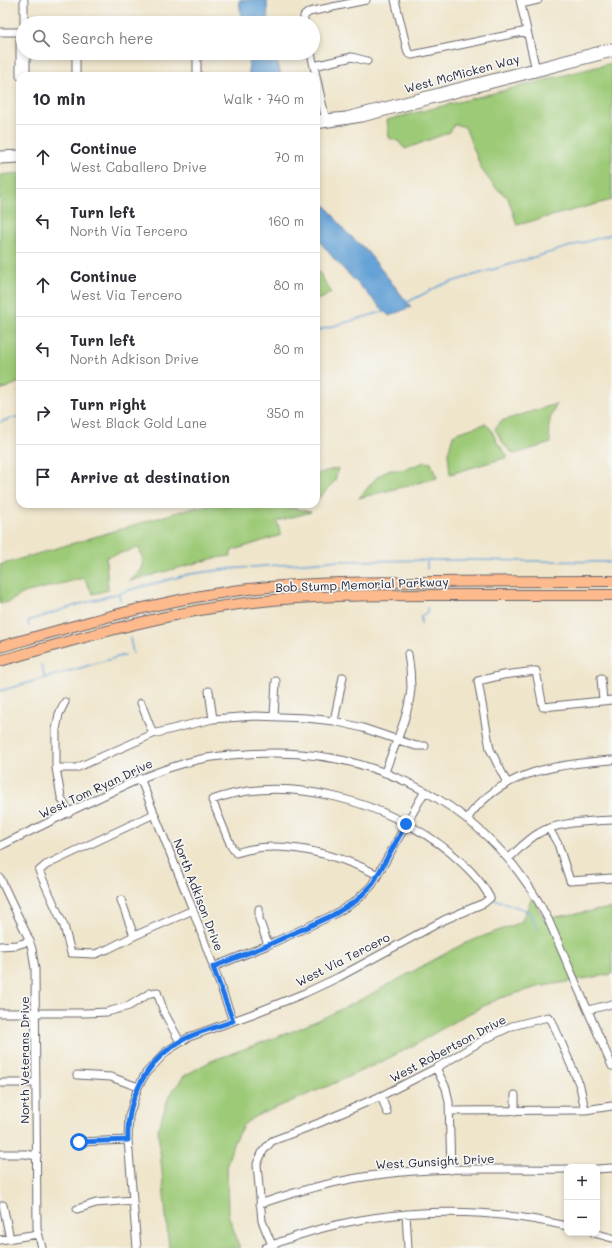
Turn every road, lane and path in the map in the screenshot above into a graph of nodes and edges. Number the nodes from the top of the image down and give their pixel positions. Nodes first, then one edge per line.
1 (24, 0) edge
2 (366, 0) edge
3 (395, 0) edge
4 (538, 0) edge
5 (351, 2) edge
6 (520, 2) edge
7 (23, 16) edge
8 (306, 16) edge
9 (527, 31) junction
10 (0, 32) edge
11 (16, 32) edge
12 (612, 47) edge
13 (612, 53) edge
14 (20, 60) edge
15 (26, 60) edge
16 (76, 60) edge
17 (197, 60) edge
18 (313, 60) edge
19 (367, 61) dead end
20 (314, 66) junction
21 (536, 69) junction
22 (20, 72) edge
23 (26, 72) edge
24 (76, 72) edge
25 (197, 72) edge
26 (315, 72) edge
27 (320, 94) edge
28 (320, 120) edge
29 (326, 121) junction
30 (320, 123) edge
31 (16, 154) edge
32 (0, 155) edge
33 (16, 159) edge
34 (0, 160) edge
35 (612, 581) edge
36 (612, 595) edge
37 (0, 647) edge
38 (408, 654) dead end
39 (0, 661) edge
40 (343, 677) dead end
41 (601, 678) dead end
42 (276, 681) dead end
43 (208, 691) dead end
44 (612, 700) edge
45 (603, 701) junction
46 (65, 702) dead end
47 (141, 703) dead end
48 (274, 716) junction
49 (213, 719) junction
50 (334, 721) junction
51 (153, 734) junction
52 (397, 739) junction
53 (425, 746) dead end
54 (612, 760) edge
55 (56, 768) junction
56 (385, 772) junction
57 (140, 778) junction
58 (508, 783) junction
59 (425, 791) junction
60 (68, 813) junction
61 (154, 814) junction
62 (468, 819) junction
63 (612, 820) edge
64 (406, 824) junction
65 (549, 829) junction
66 (0, 846) edge
67 (508, 859) junction
68 (378, 875) junction
69 (0, 878) edge
70 (612, 878) edge
71 (121, 900) dead end
72 (259, 909) dead end
73 (193, 910) junction
74 (134, 936) junction
75 (30, 941) junction
76 (268, 945) junction
77 (0, 946) edge
78 (213, 967) junction
79 (612, 1004) edge
80 (588, 1010) junction
81 (0, 1013) edge
82 (35, 1013) junction
83 (233, 1021) junction
84 (180, 1042) junction
85 (612, 1063) edge
86 (436, 1068) junction
87 (77, 1075) dead end
88 (0, 1083) edge
89 (36, 1084) junction
90 (138, 1087) junction
91 (515, 1095) dead end
92 (381, 1096) junction
93 (612, 1106) edge
94 (585, 1110) junction
95 (450, 1111) junction
96 (515, 1111) junction
97 (387, 1112) dead end
98 (128, 1140) junction
99 (79, 1142) dead end
100 (0, 1154) edge
101 (37, 1156) junction
102 (612, 1168) edge
103 (564, 1169) edge
104 (600, 1169) edge
105 (451, 1170) junction
106 (133, 1200) junction
107 (260, 1204) junction
108 (3, 1205) dead end
109 (78, 1209) dead end
110 (406, 1214) junction
111 (564, 1225) edge
112 (38, 1234) junction
113 (600, 1235) edge
114 (612, 1238) edge
115 (10, 1239) junction
116 (0, 1240) edge
117 (268, 1247) edge
118 (42, 1248) edge
119 (137, 1248) edge
120 (408, 1248) edge

1 - 7 street
2 - 5 street
3 - 9 street
4 - 6 street
5 - 8 street
6 - 9 street
9 - 21 street
10 - 11 street
12 - 21 street, West McMicken Way
13 - 21 street, West McMicken Way
14 - 22 street
15 - 23 street
16 - 24 street
17 - 25 street
18 - 20 street
19 - 20 street
20 - 26 street
21 - 29 street, West McMicken Way
27 - 29 street
28 - 29 street, West McMicken Way
29 - 30 street, West McMicken Way
31 - 32 street
33 - 34 street
35 - 37 highway, Bob Stump Memorial Parkway
36 - 39 highway, Bob Stump Memorial Parkway
38 - 52 street
40 - 50 street
41 - 45 street
42 - 48 street
43 - 49 street
44 - 45 street
45 - 58 street
46 - 55 street
47 - 51 street
48 - 49 street
48 - 50 street
49 - 51 street
50 - 52 street
51 - 55 street
52 - 53 street
52 - 56 street
54 - 58 street
55 - 60 street
56 - 57 street, West Tom Ryan Drive
56 - 59 street, West Tom Ryan Drive
57 - 60 street, West Tom Ryan Drive
57 - 61 street, North Adkison Drive
58 - 62 street
59 - 62 street, West Tom Ryan Drive
59 - 64 street
60 - 66 street, West Tom Ryan Drive
61 - 73 street, North Adkison Drive
61 - 74 street
62 - 67 street, West Tom Ryan Drive
63 - 65 street
64 - 68 street
64 - 68 street
64 - 83 street, West Via Tercero
65 - 67 street
65 - 70 street
67 - 80 street, West Tom Ryan Drive
68 - 76 street
69 - 75 street, North Veterans Drive
71 - 74 street
72 - 76 street
73 - 74 street
73 - 78 street, North Adkison Drive
75 - 77 street
75 - 82 street, North Veterans Drive
76 - 78 street
78 - 83 street, North Adkison Drive
79 - 80 street
80 - 85 street, West Tom Ryan Drive
81 - 82 street
82 - 84 street
82 - 89 street, North Veterans Drive
83 - 84 street, West Via Tercero
84 - 90 street, West Via Tercero
86 - 92 street, West Robertson Drive
86 - 94 street, West Robertson Drive
86 - 95 street
87 - 90 street
88 - 89 street
89 - 101 street, North Veterans Drive
90 - 98 street, West Via Tercero
91 - 96 street
92 - 97 street, West Robertson Drive
92 - 107 street, West Robertson Drive
93 - 94 street
94 - 96 street
95 - 96 street
95 - 105 street
98 - 99 street
98 - 106 street, West Via Tercero
100 - 101 street
101 - 112 street, North Veterans Drive
102 - 104 street
103 - 105 street, West Gunsight Drive
105 - 107 street, West Gunsight Drive
106 - 109 street
106 - 119 street, West Via Tercero
107 - 117 street, West Robertson Drive
108 - 115 street
110 - 111 street
110 - 117 street
110 - 120 street
112 - 115 street
112 - 118 street, North Veterans Drive
113 - 114 street
115 - 116 street

